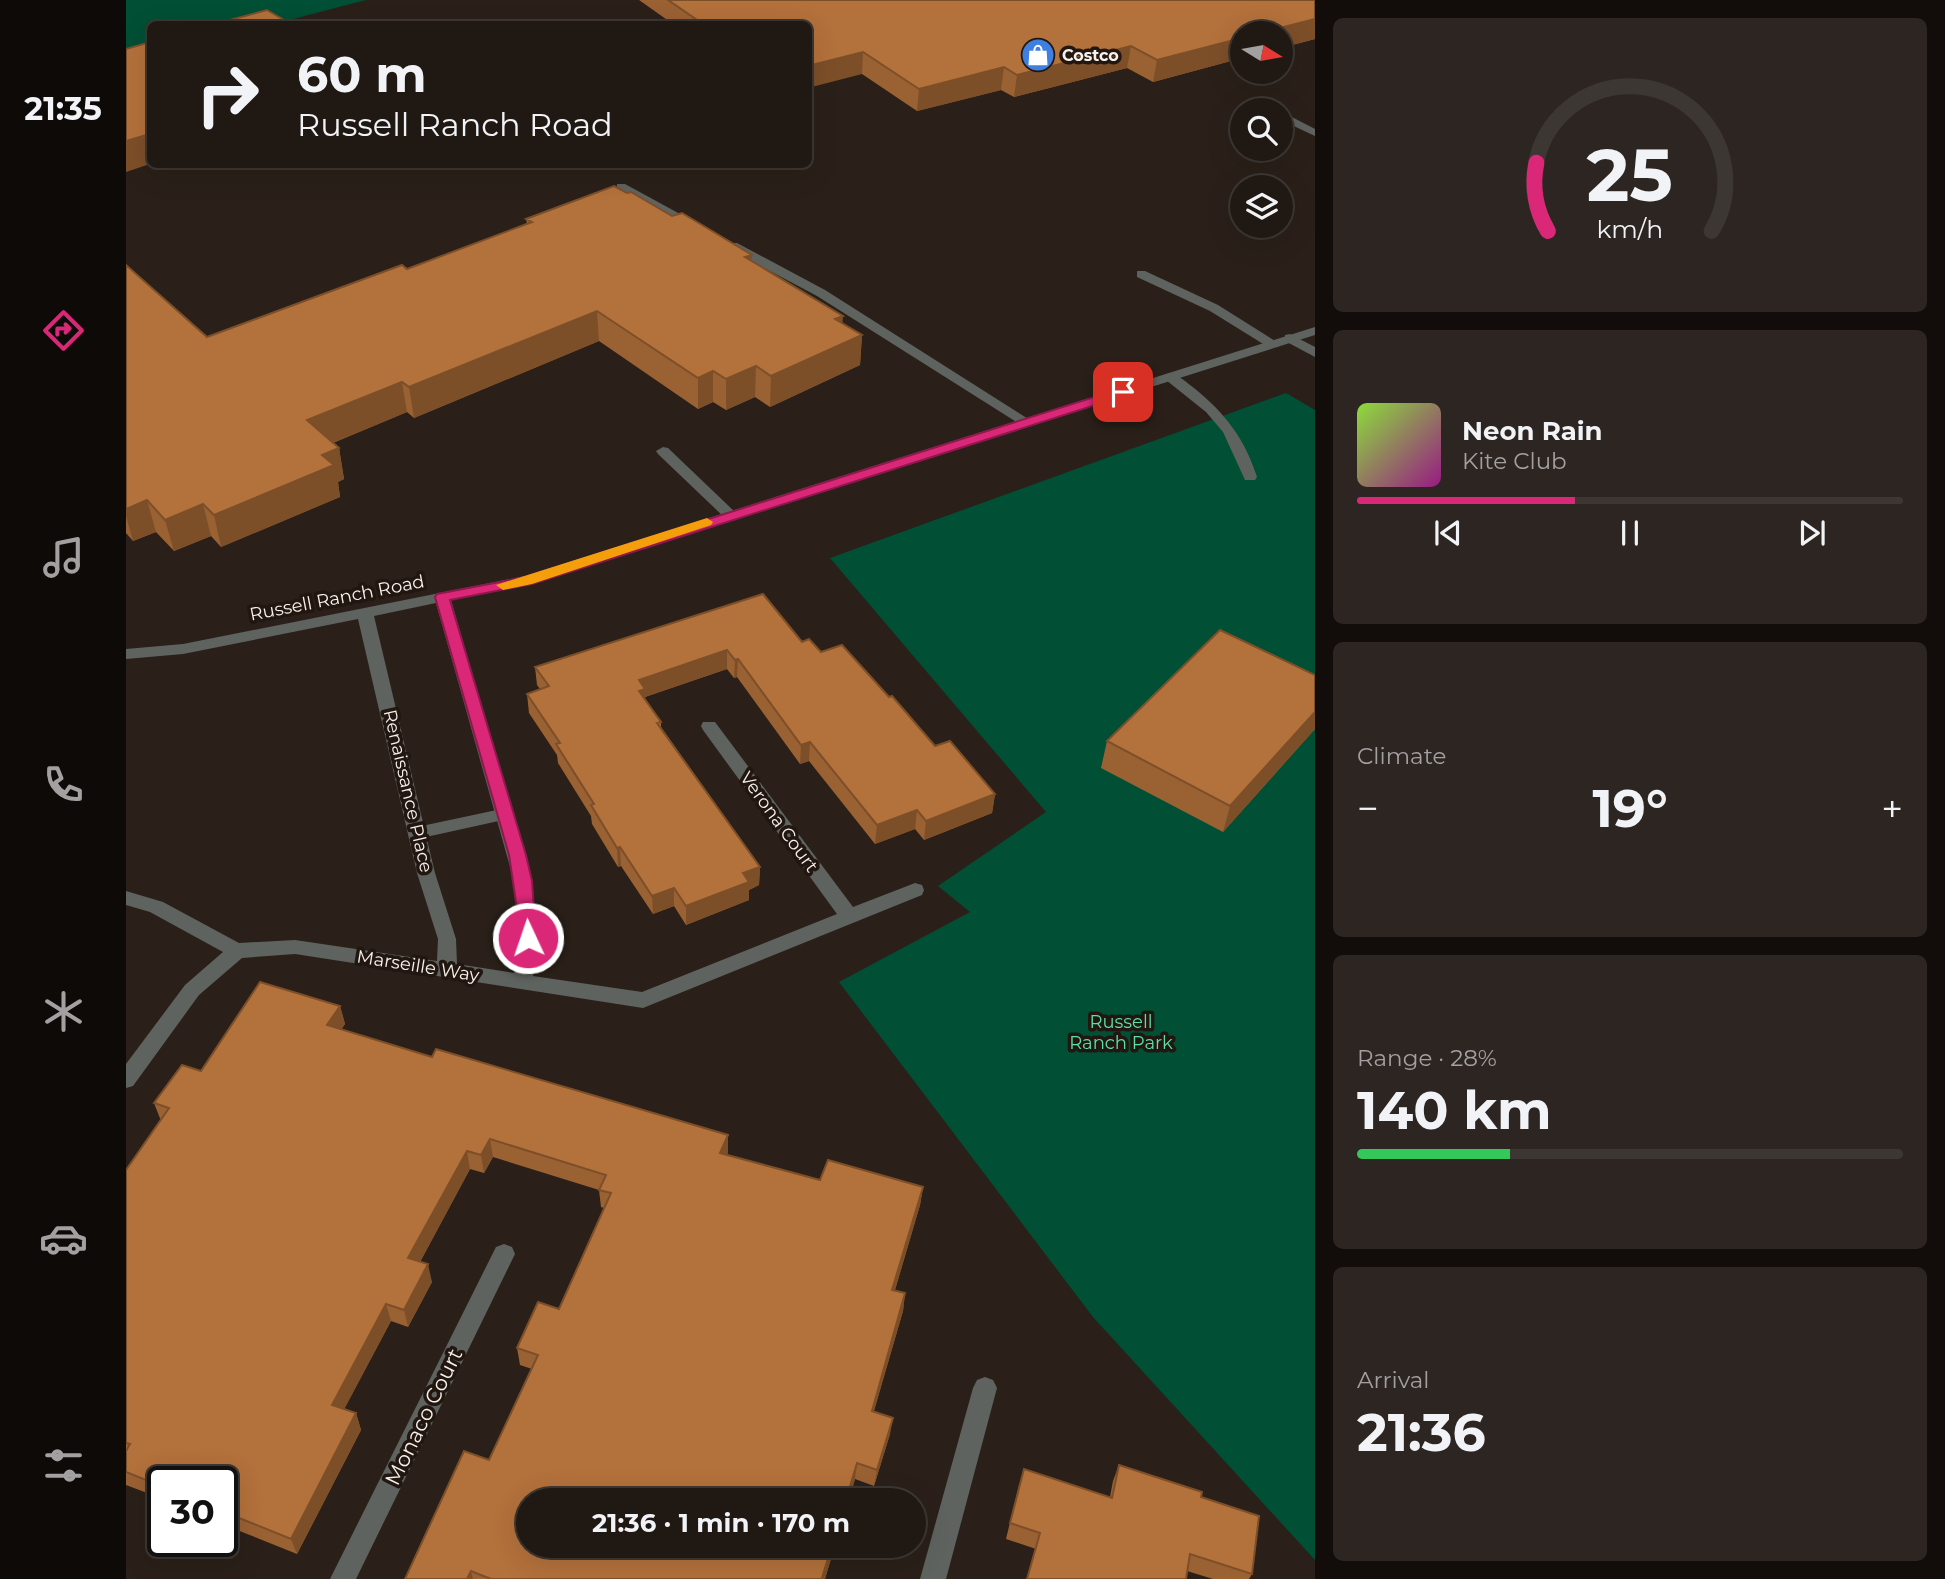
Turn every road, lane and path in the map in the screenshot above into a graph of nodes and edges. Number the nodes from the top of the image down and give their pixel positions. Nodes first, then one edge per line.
1 (1293, 122) edge
2 (1315, 133) edge
3 (621, 186) edge
4 (1141, 274) dead end
5 (1315, 331) edge
6 (1290, 338) junction
7 (1273, 344) junction
8 (1315, 354) edge
9 (1171, 377) junction
10 (1027, 422) junction
11 (663, 451) dead end
12 (1250, 477) dead end
13 (730, 515) junction
14 (442, 597) junction
15 (365, 613) junction
16 (126, 654) edge
17 (709, 726) dead end
18 (506, 814) junction
19 (418, 833) junction
20 (915, 890) dead end
21 (126, 898) edge
22 (850, 917) junction
23 (237, 951) junction
24 (447, 969) junction
25 (521, 982) junction
26 (126, 1080) edge
27 (504, 1254) dead end
28 (985, 1388) dead end
29 (343, 1579) edge
30 (933, 1579) edge

1 - 2 street
3 - 10 street
4 - 7 street
5 - 6 street, Russell Ranch Road
6 - 7 street, Russell Ranch Road
6 - 8 street
7 - 9 street, Russell Ranch Road
9 - 10 street, Russell Ranch Road
9 - 12 street
10 - 13 street, Russell Ranch Road
11 - 13 street
13 - 14 street, Russell Ranch Road
14 - 15 street, Russell Ranch Road
14 - 18 street
15 - 16 street, Russell Ranch Road
15 - 19 street, Renaissance Place
17 - 22 street, Verona Court
18 - 19 street
18 - 25 street
19 - 24 street, Renaissance Place
20 - 22 street, Marseille Way
21 - 23 street
22 - 25 street, Marseille Way
23 - 24 street, Marseille Way
23 - 26 street
24 - 25 street, Marseille Way
27 - 29 street, Monaco Court
28 - 30 street

